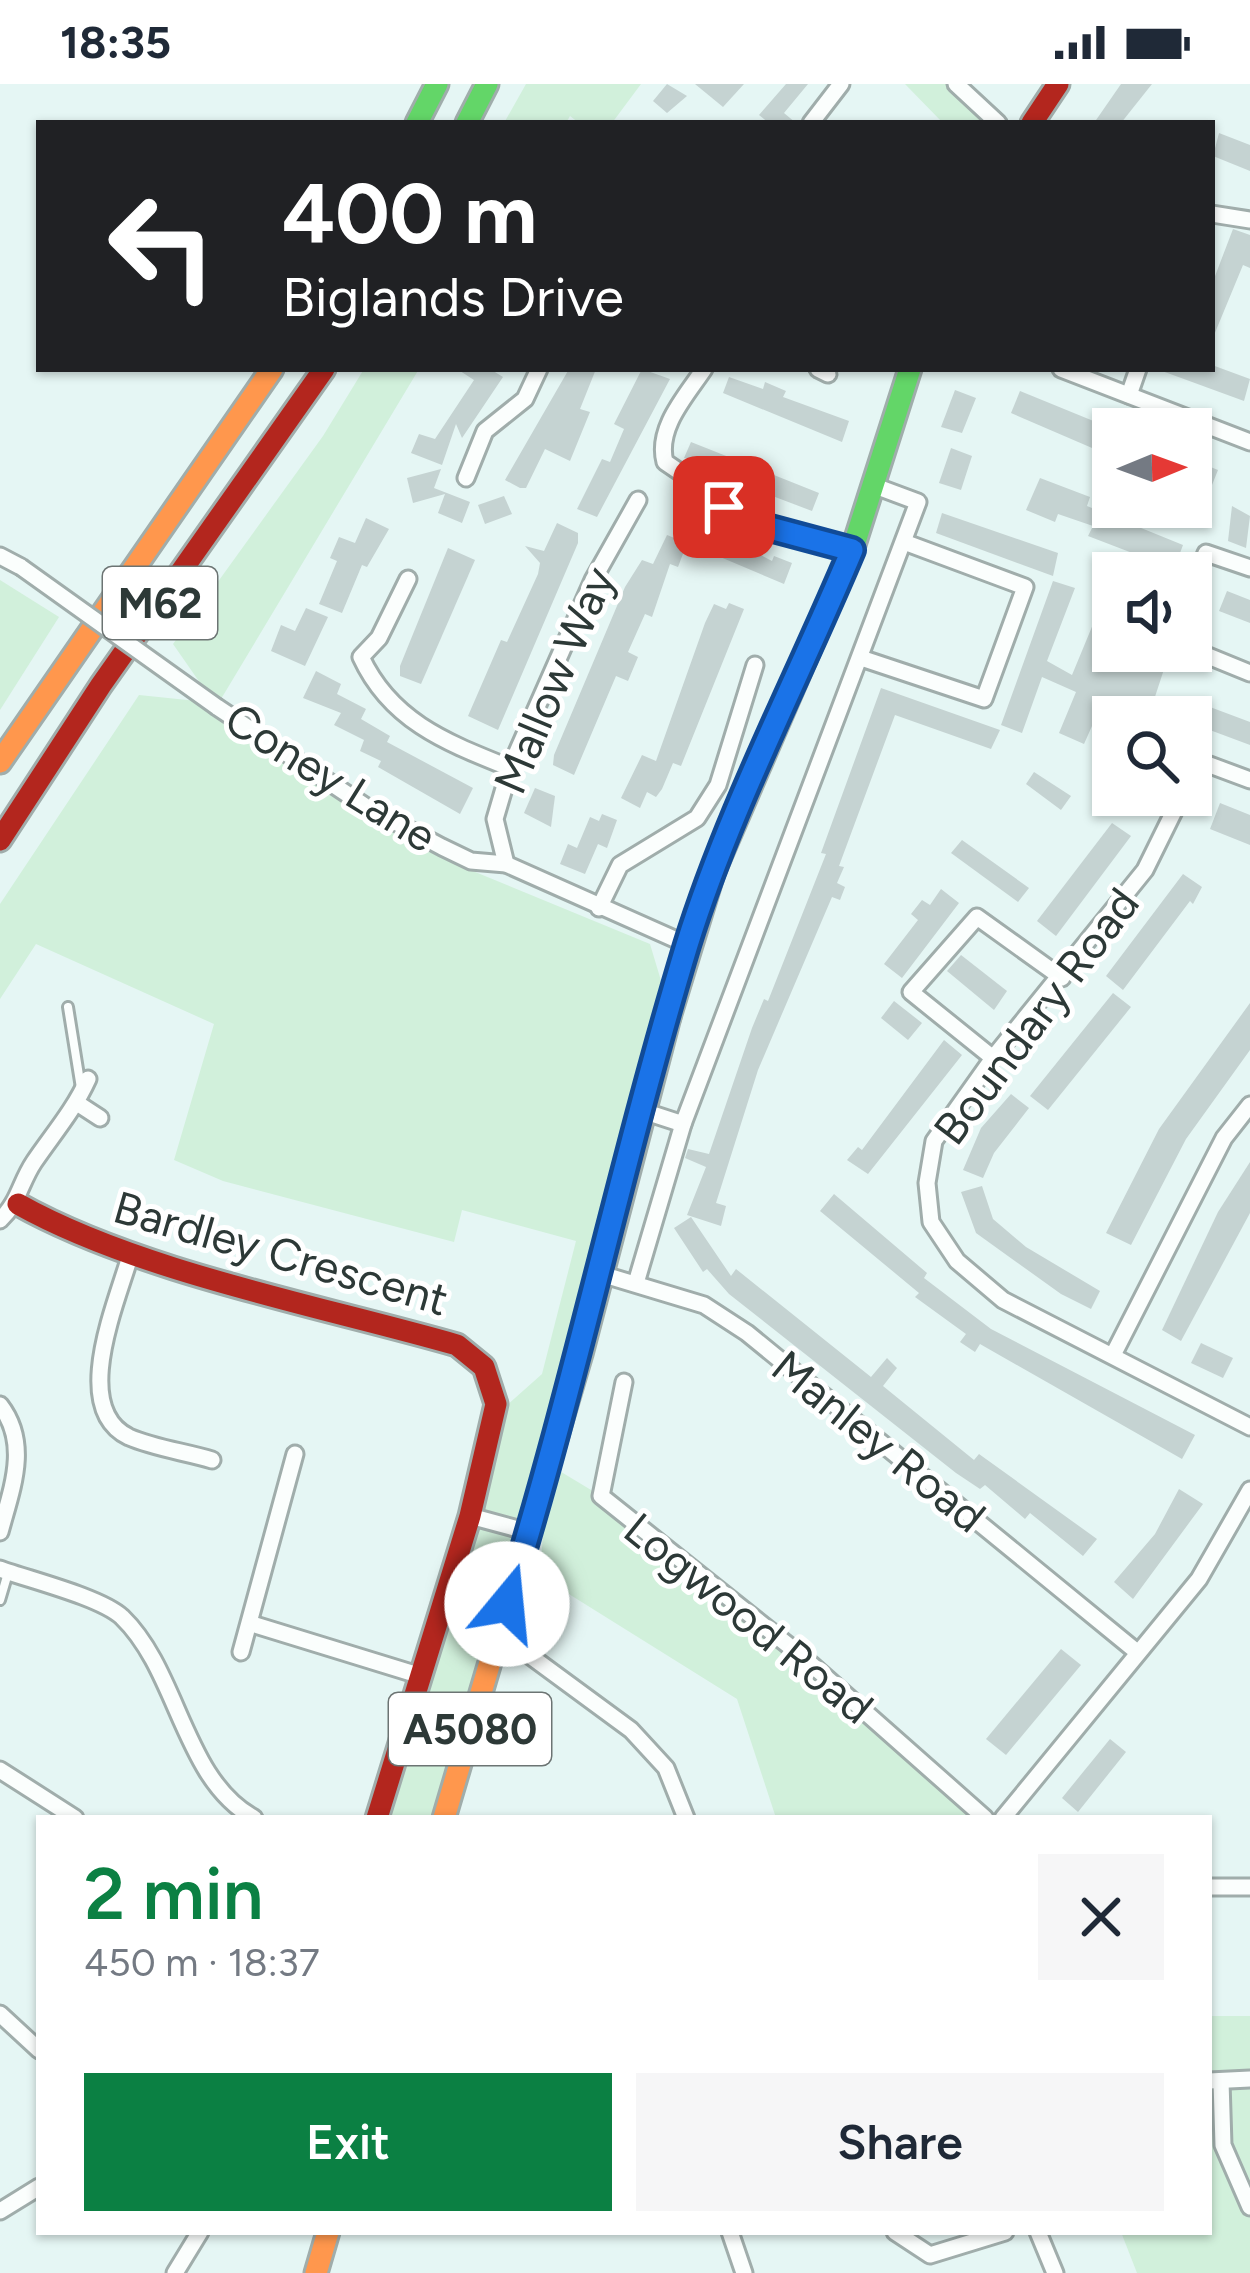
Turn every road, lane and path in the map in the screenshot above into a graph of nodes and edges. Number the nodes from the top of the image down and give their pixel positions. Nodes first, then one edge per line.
1 (437, 84) edge
2 (487, 84) edge
3 (841, 84) edge
4 (956, 84) edge
5 (1058, 84) edge
6 (419, 120) edge
7 (469, 120) edge
8 (814, 120) edge
9 (995, 120) edge
10 (1034, 120) edge
11 (1215, 214) edge
12 (1250, 220) edge
13 (270, 372) edge
14 (323, 372) edge
15 (538, 372) edge
16 (701, 372) edge
17 (909, 372) edge
18 (1069, 372) edge
19 (1137, 372) edge
20 (1129, 395) junction
21 (1250, 442) edge
22 (466, 478) dead end
23 (875, 486) junction
24 (638, 500) dead end
25 (904, 542) junction
26 (852, 550) junction
27 (1212, 555) edge
28 (0, 556) edge
29 (1250, 568) edge
30 (408, 579) dead end
31 (861, 658) junction
32 (1212, 658) edge
33 (755, 664) dead end
34 (1250, 673) edge
35 (0, 762) edge
36 (1212, 766) edge
37 (510, 769) junction
38 (1250, 780) edge
39 (1172, 816) edge
40 (0, 840) edge
41 (506, 864) junction
42 (598, 908) junction
43 (688, 945) junction
44 (1062, 978) junction
45 (68, 1007) dead end
46 (993, 1058) junction
47 (82, 1092) junction
48 (1250, 1105) edge
49 (643, 1111) junction
50 (100, 1118) dead end
51 (683, 1124) junction
52 (17, 1204) junction
53 (0, 1220) edge
54 (131, 1253) junction
55 (598, 1274) junction
56 (636, 1283) junction
57 (1113, 1355) junction
58 (624, 1382) dead end
59 (0, 1405) edge
60 (1250, 1427) edge
61 (295, 1454) dead end
62 (212, 1460) dead end
63 (1250, 1490) edge
64 (1245, 1513) edge
65 (470, 1516) junction
66 (0, 1532) edge
67 (529, 1532) junction
68 (4, 1570) edge
69 (0, 1600) edge
70 (252, 1624) junction
71 (496, 1639) junction
72 (241, 1652) dead end
73 (1138, 1652) junction
74 (418, 1676) junction
75 (0, 1770) edge
76 (70, 1815) edge
77 (243, 1815) edge
78 (377, 1815) edge
79 (445, 1815) edge
80 (685, 1815) edge
81 (982, 1815) edge
82 (1005, 1815) edge
83 (1212, 1887) edge
84 (1250, 1887) edge
85 (0, 2014) edge
86 (36, 2047) edge
87 (1250, 2079) edge
88 (1215, 2081) edge
89 (36, 2189) edge
90 (1250, 2207) edge
91 (0, 2210) edge
92 (193, 2235) edge
93 (327, 2235) edge
94 (731, 2235) edge
95 (900, 2235) edge
96 (996, 2235) edge
97 (1039, 2235) edge
98 (930, 2255) junction
99 (175, 2273) edge
100 (316, 2273) edge
101 (744, 2273) edge
102 (925, 2273) edge
103 (1054, 2273) edge

1 - 6 main road
2 - 7 main road
3 - 8 street
4 - 9 street
5 - 10 main road
11 - 12 street
13 - 35 main road, M62
14 - 40 main road, M62
15 - 22 street
16 - 26 street
17 - 23 main road, A5080
18 - 20 street
19 - 20 street
20 - 21 street
23 - 25 street
23 - 26 main road, A5080
24 - 37 street, Mallow Way
25 - 31 street
25 - 31 street
26 - 43 main road, A5080
27 - 29 street
28 - 41 street, Coney Lane, bridge
30 - 37 street
31 - 51 street
32 - 34 street
33 - 42 street
36 - 38 street
37 - 41 street, Mallow Way
39 - 44 street, Boundary Road
41 - 42 street, Coney Lane
42 - 43 street, Coney Lane
43 - 49 main road, A5080
44 - 46 street, Boundary Road
44 - 46 street
45 - 47 lane
46 - 57 street, Boundary Road
47 - 50 street
47 - 52 street
48 - 57 street
49 - 51 street
49 - 55 main road, A5080
51 - 56 street
52 - 53 street
52 - 54 main road, Bardley Crescent
54 - 62 street
54 - 65 main road, Bardley Crescent
55 - 56 street, Manley Road
55 - 67 main road, A5080
56 - 73 street, Manley Road
57 - 60 street, Boundary Road
58 - 81 street, Logwood Road
59 - 66 street
61 - 70 street
63 - 64 street
64 - 73 street
65 - 67 street
65 - 74 main road, Bardley Crescent
67 - 71 main road, A5080
68 - 69 lane
68 - 77 street
70 - 72 street
70 - 74 street
71 - 79 main road, A5080
71 - 80 street
73 - 82 street
74 - 78 main road, Bardley Crescent
75 - 76 street
83 - 84 street
85 - 86 street
87 - 88 street
88 - 90 street
89 - 91 street
92 - 99 street
93 - 100 main road
94 - 101 street
95 - 98 street
96 - 98 street
97 - 103 street
98 - 102 street

